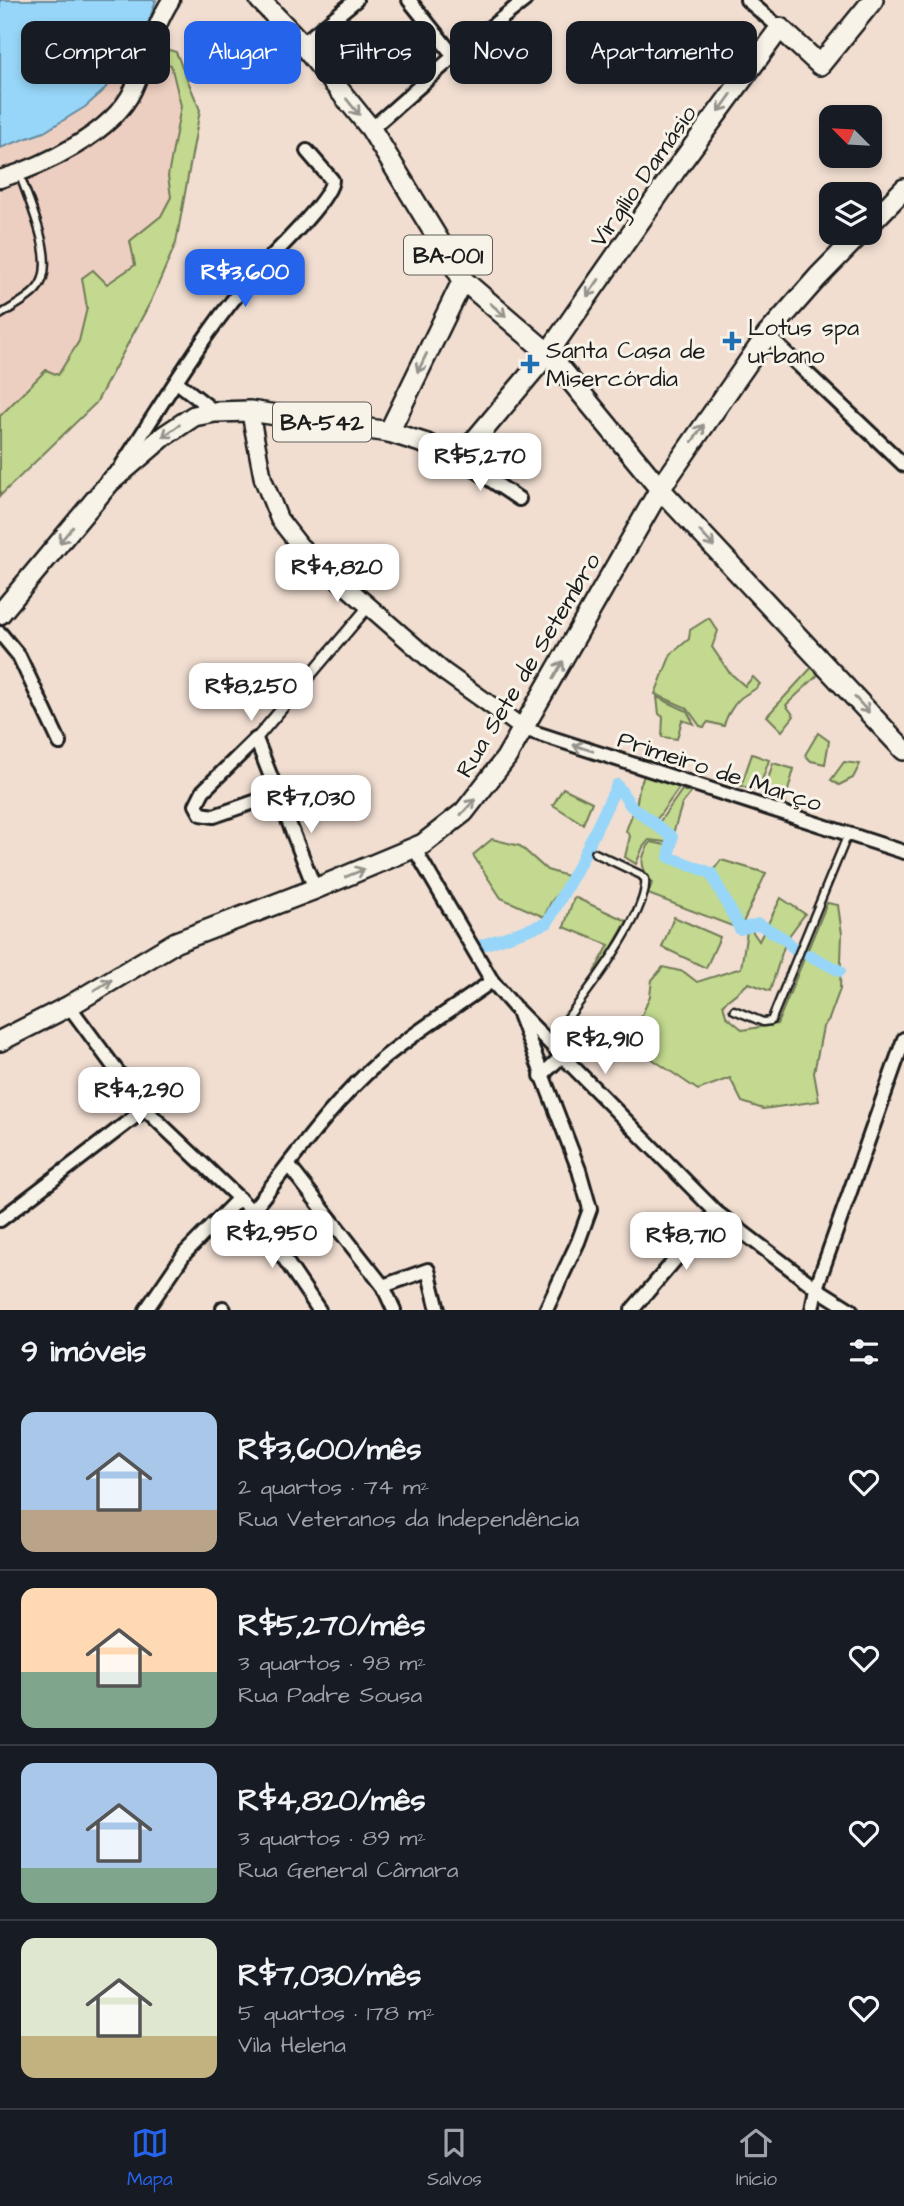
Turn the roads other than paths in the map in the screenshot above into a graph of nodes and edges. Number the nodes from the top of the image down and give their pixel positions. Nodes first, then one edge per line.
1 (171, 0) edge
2 (260, 0) edge
3 (356, 0) edge
4 (409, 0) edge
5 (525, 0) edge
6 (747, 0) edge
7 (873, 0) edge
8 (498, 21) edge
9 (780, 28) junction
10 (302, 44) junction
11 (450, 51) edge
12 (450, 60) edge
13 (371, 129) junction
14 (307, 151) dead end
15 (19, 173) junction
16 (0, 180) edge
17 (904, 189) edge
18 (882, 212) edge
19 (849, 245) edge
20 (463, 280) junction
21 (0, 315) edge
22 (767, 335) junction
23 (548, 353) junction
24 (177, 382) junction
25 (250, 411) junction
26 (215, 412) junction
27 (389, 432) junction
28 (459, 459) junction
29 (904, 465) edge
30 (110, 482) junction
31 (660, 489) junction
32 (519, 499) dead end
33 (368, 607) junction
34 (0, 614) edge
35 (0, 633) edge
36 (524, 729) junction
37 (256, 739) junction
38 (60, 743) dead end
39 (904, 750) edge
40 (277, 794) junction
41 (848, 834) junction
42 (414, 848) junction
43 (904, 852) edge
44 (595, 853) dead end
45 (315, 889) junction
46 (492, 981) junction
47 (69, 1006) junction
48 (517, 1010) junction
49 (734, 1010) dead end
50 (904, 1039) edge
51 (0, 1041) edge
52 (549, 1042) junction
53 (562, 1056) junction
54 (541, 1076) junction
55 (145, 1109) junction
56 (289, 1166) junction
57 (239, 1198) junction
58 (253, 1211) junction
59 (716, 1212) junction
60 (0, 1220) edge
61 (383, 1286) junction
62 (816, 1288) junction
63 (146, 1310) edge
64 (318, 1310) edge
65 (394, 1310) edge
66 (438, 1310) edge
67 (546, 1310) edge
68 (632, 1310) edge
69 (812, 1310) edge
70 (851, 1310) edge

1 - 15 street
2 - 10 main road, BA-001
3 - 10 street
4 - 11 street
5 - 8 street
6 - 9 street
7 - 9 main road
9 -> 23 main road, Virgílio Damásio
10 -> 13 main road, BA-001
12 - 13 street
13 - 20 main road, BA-001
14 - 24 street
15 - 16 street
15 - 21 lane
17 - 18 main road
19 - 22 main road, Rua Sete de Setembro
20 -> 23 main road, BA-001
20 -> 27 main road, BA-542
22 - 29 street
31 -> 22 main road, Rua Sete de Setembro
23 - 28 main road, Virgílio Damásio
23 - 31 main road, BA-001
24 - 26 street
24 - 30 street
25 - 26 main road, BA-542
25 - 27 main road, BA-542
25 - 33 street
26 -> 30 main road, BA-542
27 - 28 main road
28 - 32 street
30 -> 34 main road, BA-542
36 -> 31 main road, Rua Sete de Setembro
31 -> 39 main road, BA-001
33 - 36 street
33 - 37 street
35 - 38 street
41 -> 36 street, Primeiro de Março
42 -> 36 main road, Rua Sete de Setembro
37 - 40 street
37 - 40 street
40 - 45 street
41 - 43 street, Primeiro de Março
41 - 49 lane
45 -> 42 main road, Rua Sete de Setembro
42 - 46 street
44 - 52 lane
47 -> 45 main road, Rua Sete de Setembro
46 - 48 street
46 - 56 street
47 - 51 main road, Rua Sete de Setembro
47 - 55 street
48 - 52 street
48 - 54 street
50 - 62 street
52 - 53 street
53 - 54 street
53 - 59 street
54 - 67 street
55 - 57 street
55 - 60 street
56 - 58 street
56 - 61 street
57 - 58 street
57 - 63 street
58 - 64 street
59 - 62 street
59 - 68 street
61 - 65 street
61 - 66 street
62 - 69 street
62 - 70 street

